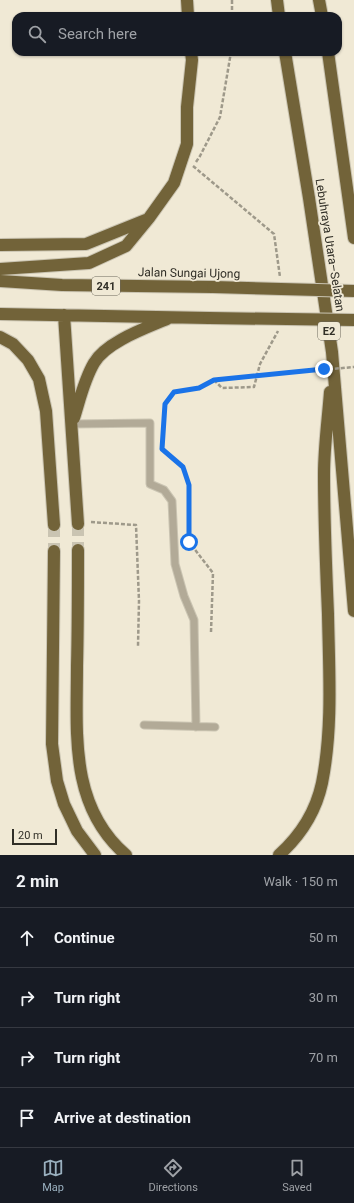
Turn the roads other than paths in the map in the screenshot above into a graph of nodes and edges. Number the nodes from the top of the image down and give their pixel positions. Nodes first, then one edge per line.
1 (187, 0) edge
2 (277, 0) edge
3 (320, 0) edge
4 (188, 12) edge
5 (279, 12) edge
6 (322, 12) edge
7 (192, 56) edge
8 (286, 56) edge
9 (329, 56) edge
10 (149, 218) junction
11 (354, 238) edge
12 (0, 245) edge
13 (0, 269) edge
14 (0, 281) edge
15 (354, 291) edge
16 (0, 314) edge
17 (64, 315) junction
18 (170, 317) junction
19 (354, 320) edge
20 (0, 337) edge
21 (332, 352) junction
22 (72, 424) junction
23 (78, 524) tunnel mouth
24 (54, 525) tunnel mouth
25 (78, 550) tunnel mouth
26 (54, 551) tunnel mouth
27 (354, 611) edge
28 (144, 725) dead end
29 (196, 727) junction
30 (215, 727) dead end
31 (94, 855) edge
32 (126, 855) edge
33 (279, 855) edge

1 - 4 highway
2 - 5 highway
3 - 6 highway
7 - 10 highway
8 - 21 highway, Lebuhraya Utara–Selatan / E2
9 - 11 highway, Lebuhraya Utara–Selatan
10 - 12 highway
10 - 13 highway
14 - 15 highway, Jalan Sungai Ujong / 241, bridge
16 - 17 highway
17 - 18 highway
17 - 22 highway
18 - 19 highway, bridge
18 - 22 highway
20 - 24 highway
21 - 27 highway, Lebuhraya Utara–Selatan / E2
21 - 33 highway
22 - 23 highway
22 - 29 lane
25 - 32 highway
26 - 31 highway
28 - 29 lane
29 - 30 lane

